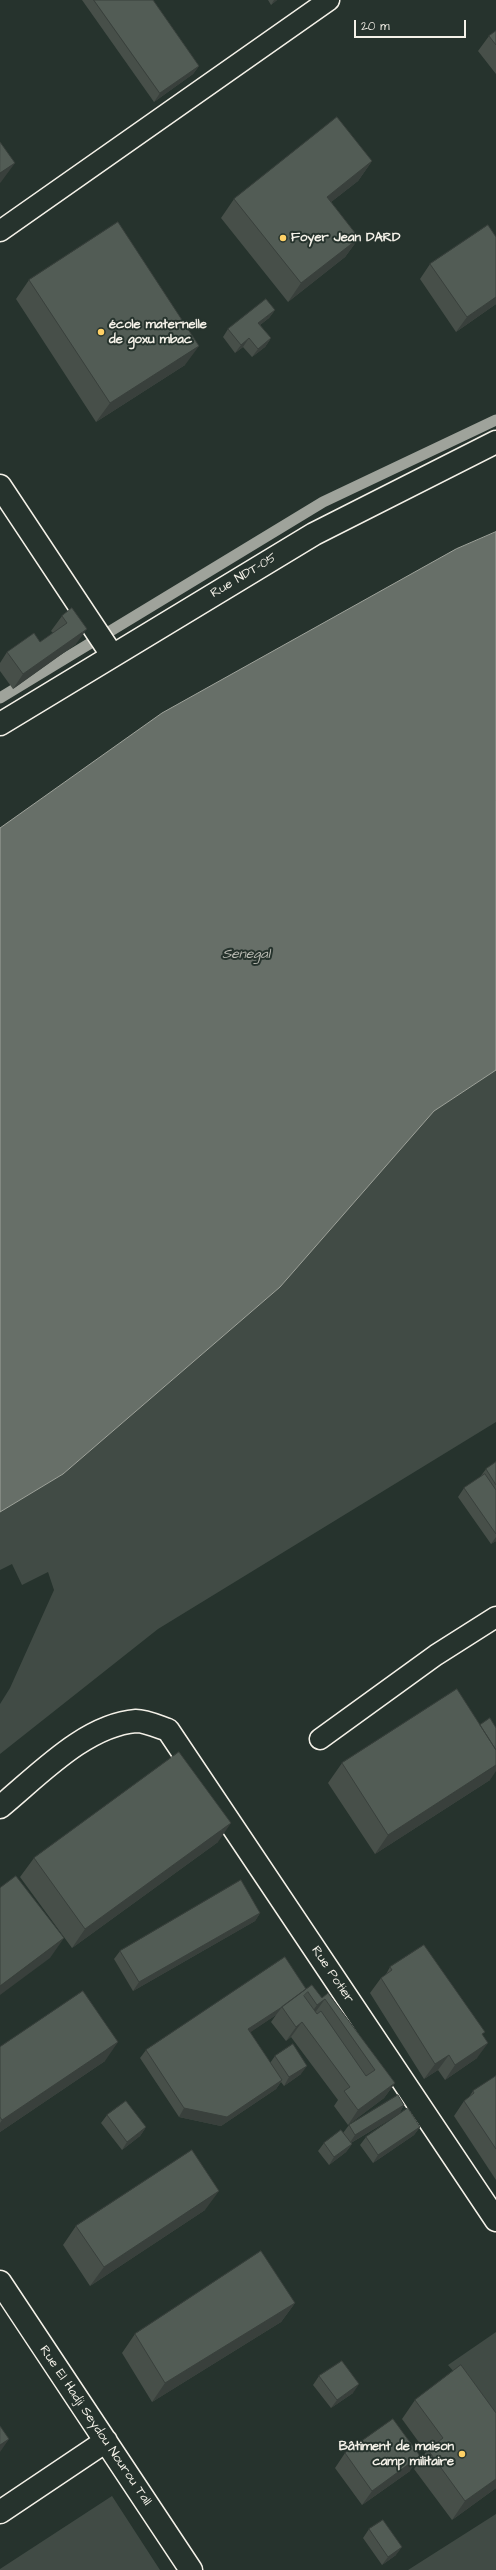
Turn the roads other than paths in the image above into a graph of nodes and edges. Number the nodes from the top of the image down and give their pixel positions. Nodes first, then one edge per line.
1 (329, 0) edge
2 (0, 231) edge
3 (496, 442) edge
4 (0, 486) edge
5 (112, 655) junction
6 (0, 724) edge
7 (496, 1617) edge
8 (320, 1739) dead end
9 (0, 1807) edge
10 (496, 2220) edge
11 (0, 2282) edge
12 (106, 2441) junction
13 (0, 2512) edge
14 (191, 2570) edge

1 - 2 lane
3 - 5 street, Rue NDT-05
4 - 5 street
5 - 6 street, Rue NDT-05
7 - 8 lane
9 - 10 street, Rue Potier
11 - 12 street, Rue El Hadji Seydou Nourou Tall
12 - 13 street
12 - 14 street, Rue El Hadji Seydou Nourou Tall

